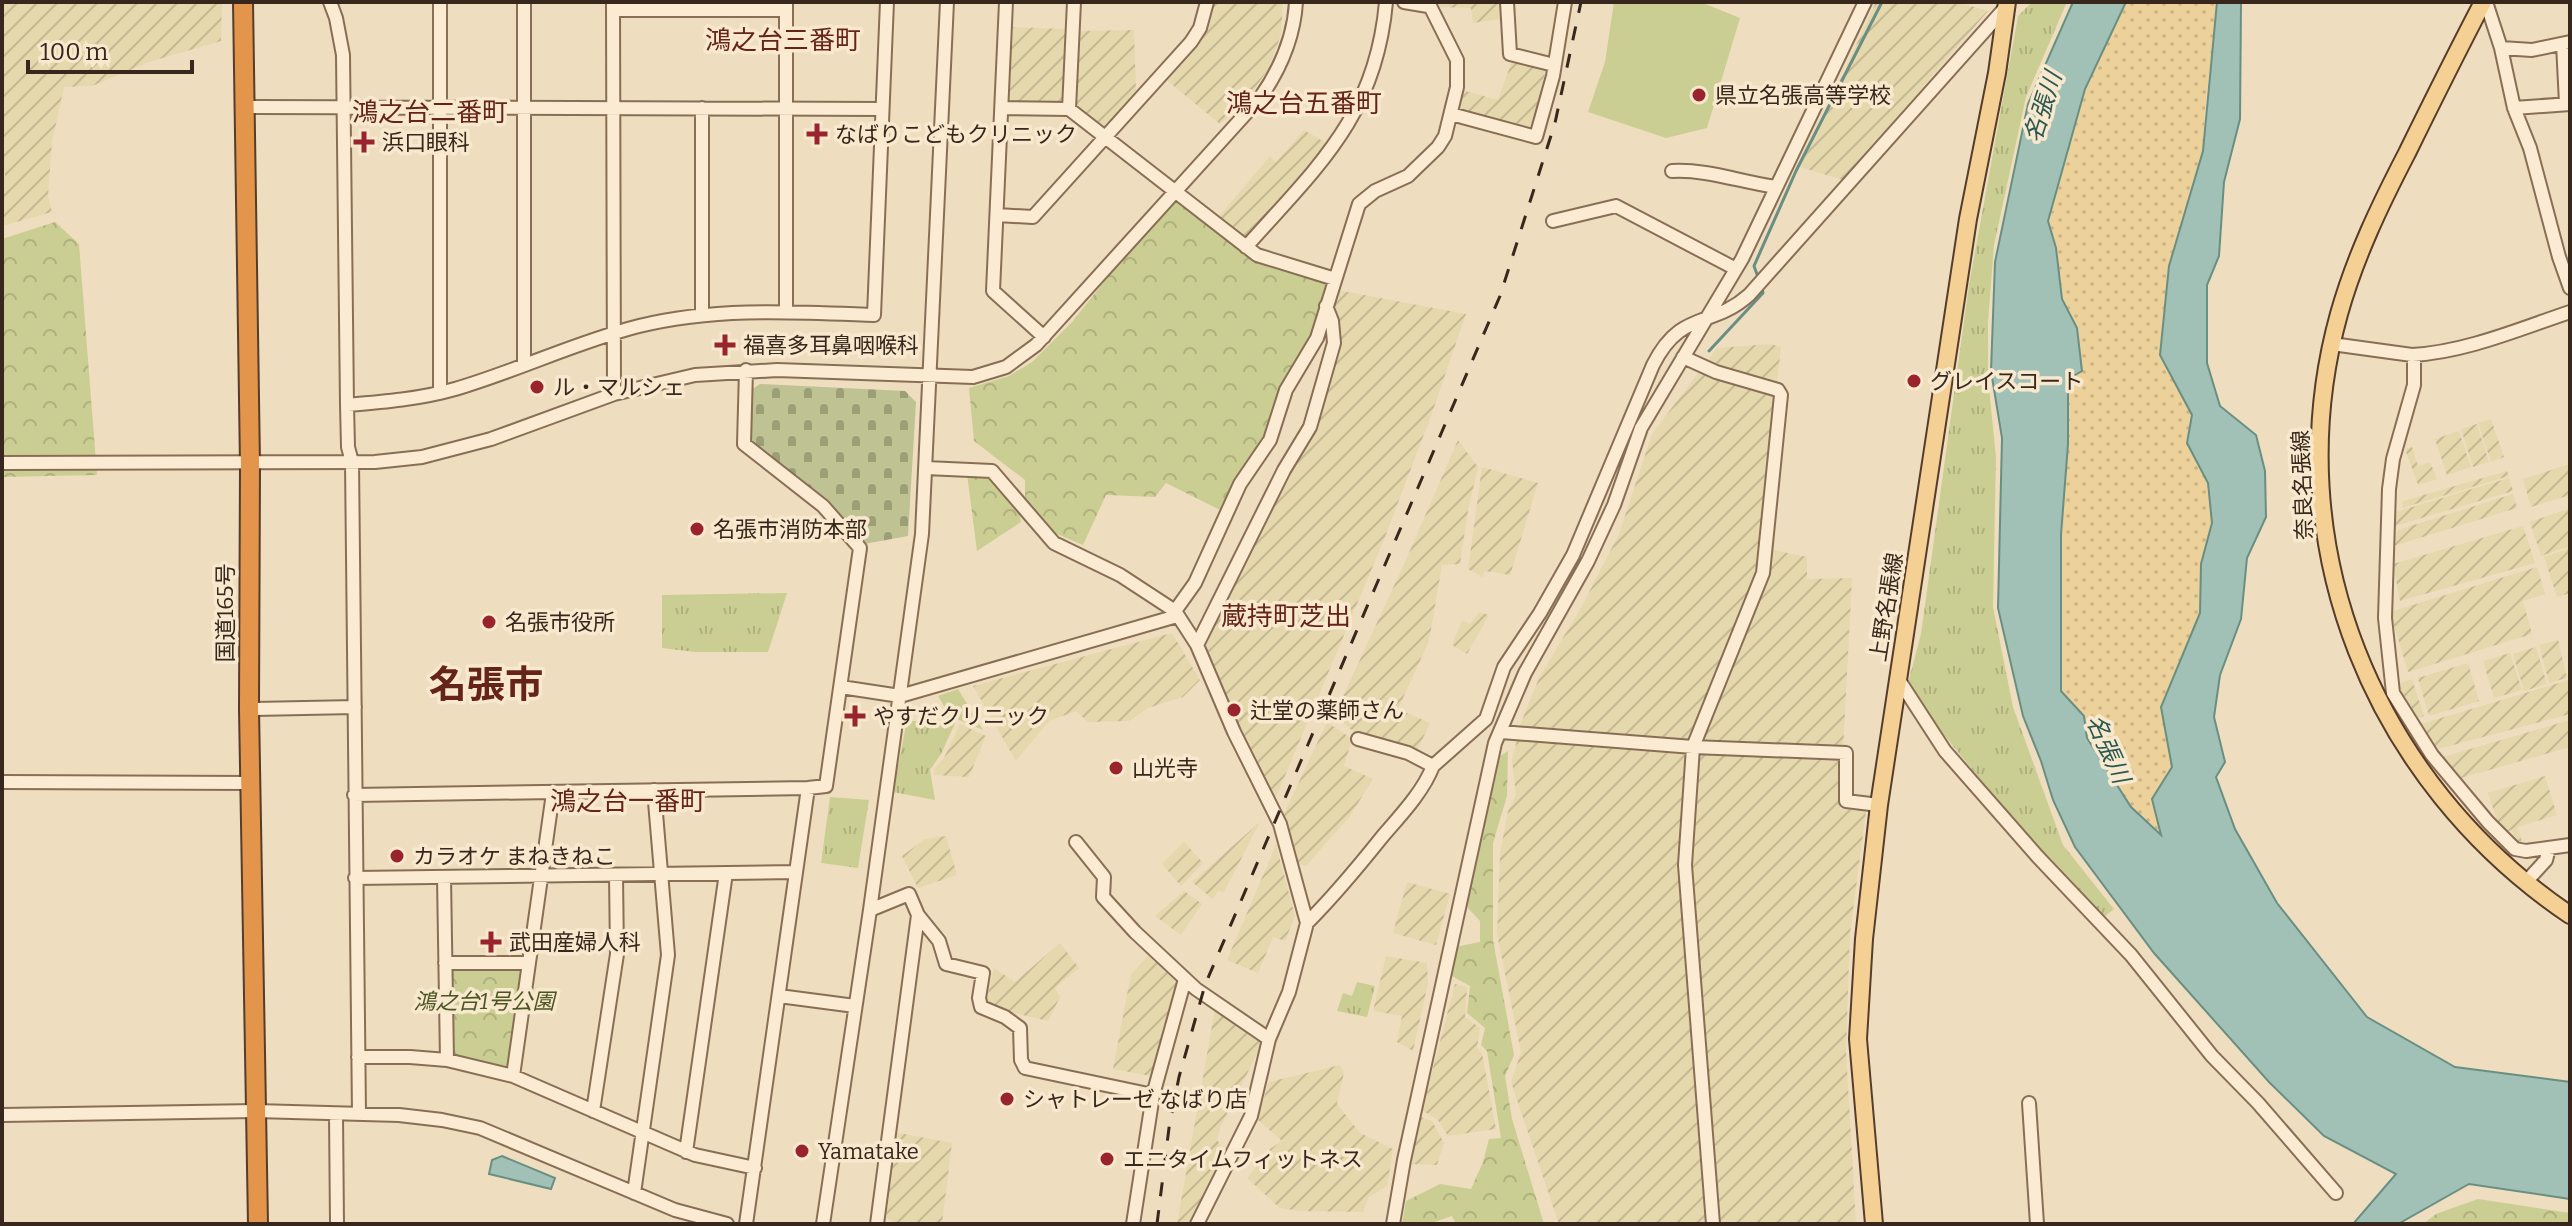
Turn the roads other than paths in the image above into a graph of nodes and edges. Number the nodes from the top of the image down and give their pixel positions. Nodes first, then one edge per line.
1 (243, 2) edge
2 (330, 2) edge
3 (440, 2) edge
4 (524, 2) edge
5 (887, 2) edge
6 (947, 2) edge
7 (1006, 2) edge
8 (1074, 2) edge
9 (1207, 2) edge
10 (1296, 2) edge
11 (1386, 2) edge
12 (1404, 2) edge
13 (1507, 2) edge
14 (1565, 2) edge
15 (1865, 2) edge
16 (2485, 2) edge
17 (1428, 4) edge
18 (2006, 5) edge
19 (613, 6) edge
20 (786, 6) edge
21 (2566, 43) edge
22 (2501, 48) junction
23 (1554, 65) junction
24 (2568, 103) edge
25 (244, 107) junction
26 (343, 107) junction
27 (440, 108) junction
28 (524, 108) junction
29 (614, 108) junction
30 (702, 108) junction
31 (786, 108) junction
32 (1002, 108) junction
33 (2514, 108) junction
34 (882, 109) junction
35 (1069, 109) junction
36 (1451, 114) junction
37 (1105, 137) junction
38 (1672, 171) dead end
39 (1776, 187) junction
40 (1174, 192) junction
41 (997, 215) junction
42 (1553, 221) dead end
43 (1246, 247) junction
44 (1736, 269) junction
45 (1335, 279) junction
46 (2570, 288) edge
47 (1326, 306) junction
48 (786, 311) junction
49 (2570, 312) edge
50 (702, 315) junction
51 (1710, 317) junction
52 (613, 333) junction
53 (1044, 337) junction
54 (2332, 344) junction
55 (2414, 355) junction
56 (1683, 357) junction
57 (524, 365) junction
58 (746, 370) junction
59 (931, 376) junction
60 (440, 393) junction
61 (614, 394) junction
62 (347, 405) junction
63 (352, 462) junction
64 (2, 463) edge
65 (250, 464) junction
66 (926, 468) junction
67 (1176, 613) junction
68 (1197, 645) junction
69 (1897, 677) junction
70 (841, 687) junction
71 (900, 696) junction
72 (355, 707) junction
73 (249, 709) junction
74 (1501, 732) junction
75 (1358, 739) dead end
76 (1693, 747) junction
77 (1433, 766) junction
78 (2, 782) edge
79 (251, 783) junction
80 (808, 788) junction
81 (654, 790) junction
82 (553, 793) junction
83 (354, 795) junction
84 (1879, 805) junction
85 (1076, 842) dead end
86 (2570, 845) edge
87 (2549, 848) junction
88 (796, 872) junction
89 (726, 873) junction
90 (616, 875) junction
91 (660, 875) junction
92 (542, 876) junction
93 (355, 878) junction
94 (444, 878) junction
95 (2526, 882) junction
96 (870, 910) junction
97 (918, 915) junction
98 (2570, 915) edge
99 (1307, 923) junction
100 (445, 963) junction
101 (528, 963) junction
102 (1185, 979) junction
103 (779, 996) junction
104 (855, 1006) junction
105 (1269, 1039) junction
106 (358, 1057) junction
107 (447, 1060) junction
108 (513, 1076) junction
109 (1153, 1095) junction
110 (2029, 1103) dead end
111 (256, 1111) junction
112 (593, 1111) junction
113 (359, 1114) junction
114 (2, 1115) edge
115 (336, 1115) junction
116 (643, 1133) junction
117 (686, 1152) junction
118 (755, 1168) junction
119 (634, 1193) junction
120 (2336, 1193) dead end
121 (258, 1224) edge
122 (337, 1224) edge
123 (727, 1224) edge
124 (746, 1224) edge
125 (823, 1224) edge
126 (877, 1224) edge
127 (1133, 1224) edge
128 (1197, 1224) edge
129 (1393, 1224) edge
130 (1713, 1224) edge
131 (1874, 1224) edge
132 (2037, 1224) edge

1 - 25 highway, 国道165号
2 - 26 street
3 - 27 street
4 - 28 street
5 - 34 street
6 - 59 street
7 - 32 street
8 - 35 street
9 - 37 street
10 - 40 street
11 - 43 street
12 - 17 street
13 - 23 street
14 - 23 street
15 - 39 street
16 - 22 street
16 - 54 main road, 奈良名張線
17 - 36 street
18 - 51 street
18 - 69 main road, 上野名張線
19 - 20 street
19 - 29 street
20 - 31 street
21 - 22 street
21 - 24 street
22 - 33 street
23 - 36 street
24 - 33 street
25 - 26 street
25 - 65 highway, 国道165号
26 - 27 street
26 - 62 street
27 - 28 street
27 - 60 street
28 - 29 street
28 - 57 street
29 - 30 street
29 - 52 street
30 - 31 street
30 - 50 street
31 - 34 street
31 - 48 street
32 - 35 street
32 - 41 street
33 - 46 street
34 - 48 street
35 - 37 street
36 - 45 street
37 - 40 street
37 - 41 street
38 - 39 street
39 - 44 street
40 - 43 street
40 - 53 street
41 - 53 street
42 - 44 street
43 - 45 street
44 - 51 street
45 - 47 street
47 - 67 street
47 - 68 street
48 - 50 street
49 - 55 street
50 - 52 street
51 - 56 street
51 - 77 street
52 - 57 street
52 - 61 street
53 - 59 street
54 - 55 street
54 - 95 main road, 奈良名張線
55 - 87 street
56 - 74 street
56 - 76 street
57 - 60 street
58 - 59 street
58 - 61 street
58 - 70 street
59 - 66 street
60 - 62 street
61 - 63 street
62 - 63 street
63 - 65 street
63 - 72 street
64 - 65 street
65 - 73 highway, 国道165号
66 - 67 street
66 - 71 street
67 - 68 street
67 - 71 street
68 - 99 street
69 - 84 main road, 上野名張線
69 - 120 street
70 - 71 street
70 - 80 street
71 - 96 street
72 - 73 street
72 - 83 street
73 - 79 highway, 国道165号
74 - 76 street
74 - 129 street
75 - 77 street
76 - 84 street
76 - 130 street
77 - 99 street
78 - 79 street
79 - 111 highway, 国道165号
80 - 81 street
80 - 88 street
81 - 82 street
81 - 91 street
82 - 83 street
82 - 92 street
83 - 93 street
84 - 131 main road, 上野名張線
85 - 102 street
86 - 87 street
87 - 95 street
88 - 89 street
88 - 103 street
89 - 91 street
89 - 117 street
90 - 91 street
90 - 92 street
90 - 112 street
91 - 116 street
92 - 94 street
92 - 101 street
93 - 94 street
93 - 106 street
94 - 100 street
95 - 98 main road, 奈良名張線
96 - 97 street
96 - 104 street
97 - 109 street
97 - 126 street
99 - 105 street
100 - 101 street
100 - 107 street
101 - 108 street
102 - 105 street
102 - 109 street
103 - 104 street
103 - 118 street
104 - 125 street
105 - 128 street
106 - 107 street
106 - 113 street
107 - 108 street
108 - 112 street
109 - 127 street
110 - 132 street
111 - 114 street
111 - 115 street
111 - 121 highway, 国道165号
112 - 116 street
113 - 115 street
113 - 119 street
115 - 122 street
116 - 117 street
116 - 119 street
117 - 118 street
118 - 124 street
119 - 123 street

